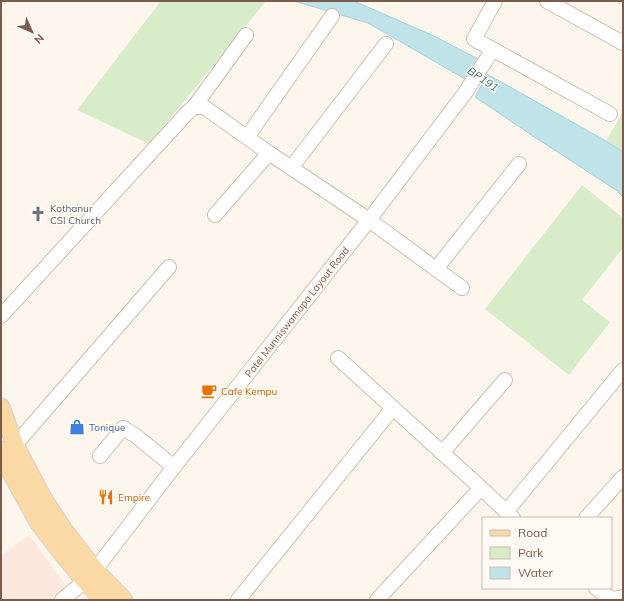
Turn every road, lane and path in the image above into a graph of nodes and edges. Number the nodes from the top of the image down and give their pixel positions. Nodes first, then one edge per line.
1 (495, 1) edge
2 (547, 1) edge
3 (332, 16) dead end
4 (246, 35) dead end
5 (623, 43) edge
6 (386, 44) dead end
7 (493, 49) junction
8 (194, 107) junction
9 (610, 114) dead end
10 (247, 137) junction
11 (269, 153) junction
12 (519, 164) dead end
13 (291, 168) junction
14 (215, 215) dead end
15 (369, 220) junction
16 (169, 267) dead end
17 (436, 269) junction
18 (462, 288) dead end
19 (1, 316) edge
20 (338, 358) dead end
21 (623, 370) edge
22 (505, 380) dead end
23 (1, 407) edge
24 (393, 408) junction
25 (8, 448) edge
26 (442, 453) junction
27 (100, 456) dead end
28 (174, 467) junction
29 (623, 477) edge
30 (481, 488) junction
31 (509, 515) edge
32 (587, 517) edge
33 (90, 575) junction
34 (597, 589) edge
35 (623, 597) edge
36 (62, 600) edge
37 (104, 600) edge
38 (124, 600) edge
39 (238, 600) edge
40 (377, 600) edge

1 - 7 street
2 - 5 street
3 - 10 street
4 - 8 street
6 - 13 street
7 - 9 street
7 - 15 street, Patel Munniswamapa Layout Road
8 - 10 street
8 - 19 street
10 - 11 street
11 - 13 street
11 - 14 street
12 - 17 street
13 - 15 street
15 - 17 street
15 - 28 street, Patel Munniswamapa Layout Road
16 - 25 street
17 - 18 street
20 - 24 street
21 - 31 street
22 - 26 street
23 - 25 main road
24 - 26 street
24 - 39 street
25 - 33 main road
26 - 30 street
27 - 28 street
28 - 33 street, Patel Munniswamapa Layout Road
29 - 32 street
30 - 31 street
30 - 40 street
33 - 36 street, Patel Munniswamapa Layout Road
33 - 37 main road
33 - 38 main road
34 - 35 street

